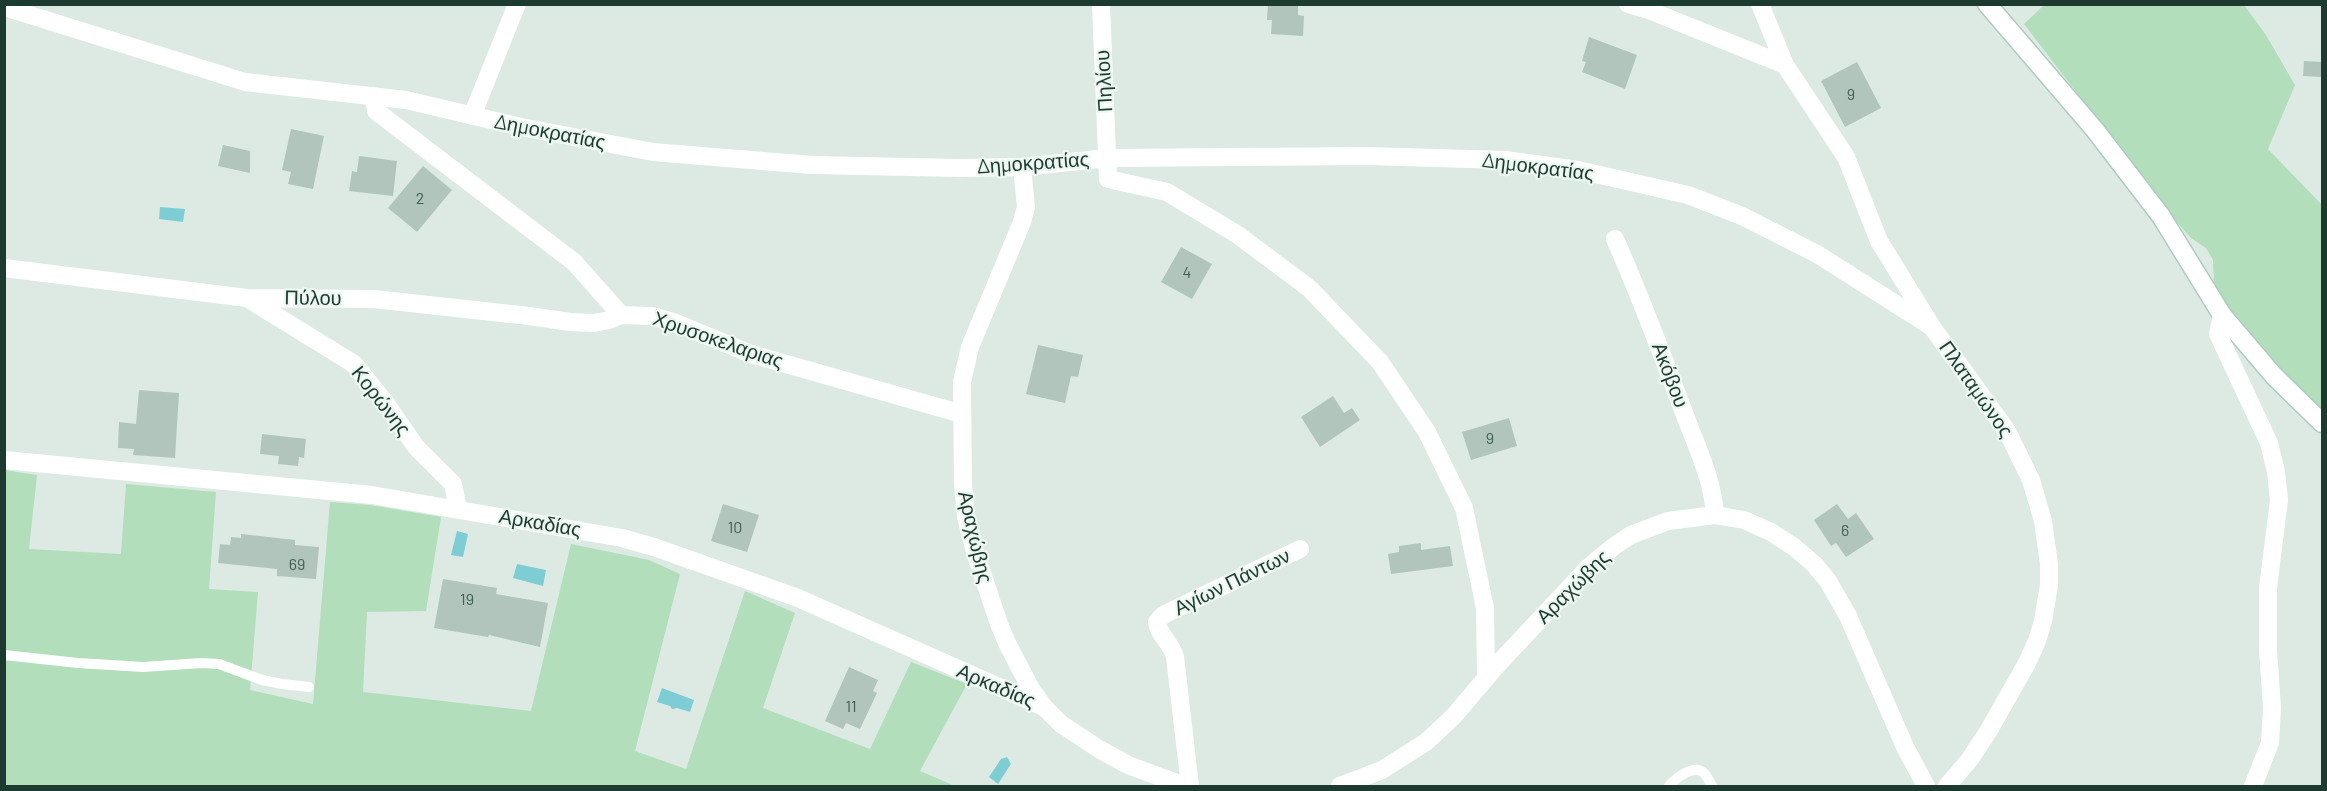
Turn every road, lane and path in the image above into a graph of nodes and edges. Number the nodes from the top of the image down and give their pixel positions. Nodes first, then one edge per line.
1 (517, 4) edge
2 (1101, 4) edge
3 (1628, 4) edge
4 (1760, 4) edge
5 (1987, 4) edge
6 (4, 7) edge
7 (1785, 65) junction
8 (374, 96) junction
9 (472, 116) junction
10 (1108, 158) junction
11 (1022, 167) junction
12 (1615, 239) dead end
13 (4, 268) edge
14 (247, 298) junction
15 (621, 315) junction
16 (2222, 315) junction
17 (1932, 327) junction
18 (962, 414) junction
19 (2322, 423) edge
20 (4, 460) edge
21 (458, 509) junction
22 (1715, 515) junction
23 (1300, 549) dead end
24 (4, 655) edge
25 (1486, 678) junction
26 (309, 687) dead end
27 (1044, 707) junction
28 (1185, 786) edge
29 (1190, 786) edge
30 (1340, 786) edge
31 (1669, 786) edge
32 (1712, 786) edge
33 (1926, 786) edge
34 (1947, 786) edge
35 (2253, 786) edge

1 - 9 street
2 - 10 street, Πηλίου
3 - 7 street
4 - 7 street, Πλαταμώνος
5 - 16 street
6 - 8 street, Δημοκρατίας
7 - 17 street, Πλαταμώνος
8 - 9 street, Δημοκρατίας
8 - 15 street
9 - 11 street, Δημοκρατίας
10 - 11 street, Δημοκρατίας
10 - 17 street, Δημοκρατίας
10 - 25 street, Δημοκρατίας
11 - 18 street, Αραχώβης
12 - 22 street, Ακόβου
13 - 14 street, Πύλου
14 - 15 street, Πύλου
14 - 21 street, Κορώνης
15 - 18 street, Χρυσοκελαριας
16 - 19 street
16 - 35 street
17 - 34 street, Πλαταμώνος
18 - 27 street, Αραχώβης
20 - 21 street, Αρκαδίας
21 - 27 street, Αρκαδίας
22 - 25 street, Αραχώβης
22 - 33 street, Αραχώβης
23 - 29 street, Αγίων Πάντων
24 - 26 lane
25 - 30 street, Αραχώβης
27 - 28 street, Αραχώβης
31 - 32 lane

